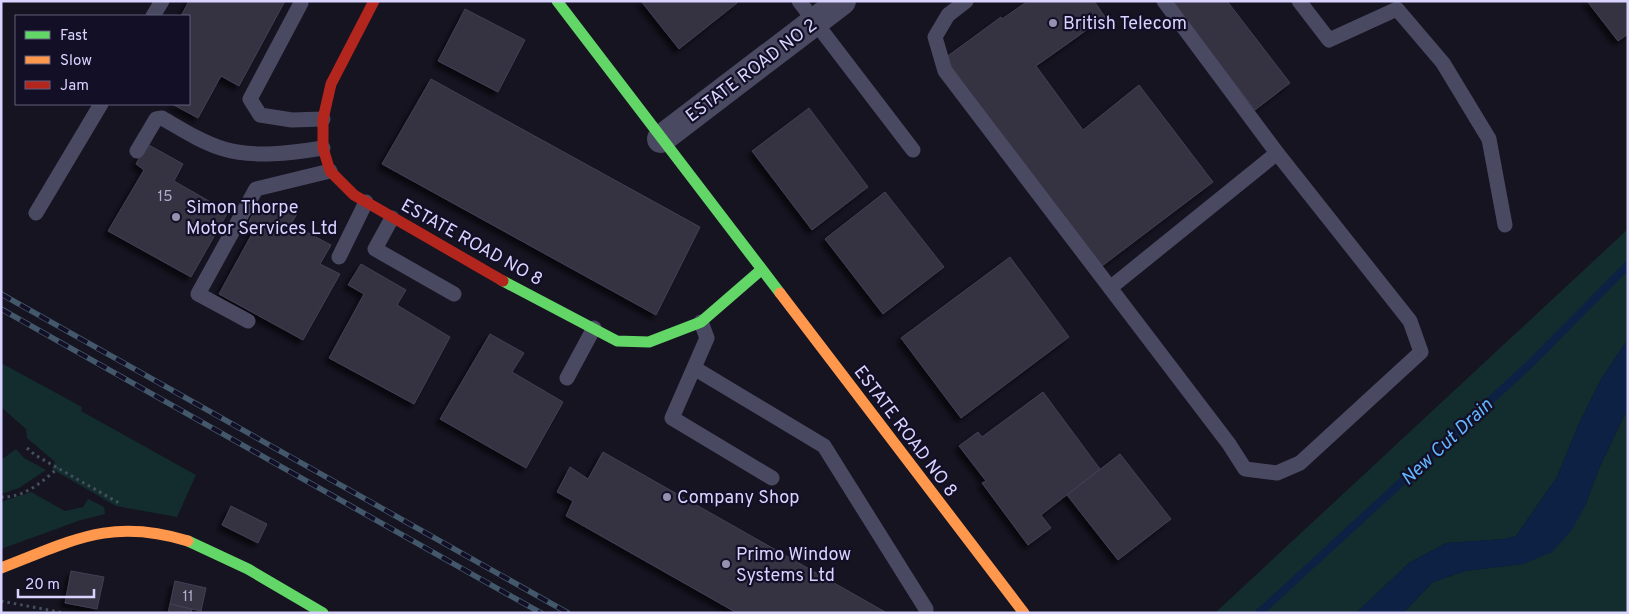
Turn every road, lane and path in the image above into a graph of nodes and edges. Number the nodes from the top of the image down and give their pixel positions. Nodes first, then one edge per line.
1 (162, 1) edge
2 (374, 1) edge
3 (557, 1) edge
4 (842, 1) edge
5 (966, 1) edge
6 (1164, 1) edge
7 (1299, 1) edge
8 (300, 4) dead end
9 (807, 11) edge
10 (154, 15) edge
11 (100, 105) edge
12 (323, 119) junction
13 (661, 139) junction
14 (323, 148) junction
15 (913, 150) dead end
16 (137, 151) dead end
17 (1276, 153) junction
18 (330, 171) junction
19 (366, 202) junction
20 (36, 213) dead end
21 (392, 218) junction
22 (1505, 225) dead end
23 (339, 257) dead end
24 (761, 270) junction
25 (1110, 288) junction
26 (454, 294) dead end
27 (248, 321) dead end
28 (701, 322) junction
29 (594, 328) junction
30 (694, 368) junction
31 (566, 378) dead end
32 (28, 448) dead end
33 (58, 468) junction
34 (772, 478) dead end
35 (1, 497) edge
36 (109, 532) junction
37 (1, 568) edge
38 (1, 601) edge
39 (926, 609) dead end
40 (64, 613) edge
41 (323, 613) edge
42 (1024, 613) edge

1 - 10 lane
2 - 12 street, ESTATE ROAD NO 8
3 - 13 street, ESTATE ROAD NO 8
4 - 9 street, ESTATE ROAD NO 2
5 - 25 lane
6 - 17 lane
7 - 22 lane
8 - 12 lane
9 - 13 street, ESTATE ROAD NO 2
9 - 15 lane
11 - 20 lane
12 - 14 street, ESTATE ROAD NO 8
13 - 24 street, ESTATE ROAD NO 8
14 - 16 lane
14 - 18 street, ESTATE ROAD NO 8
17 - 25 lane
17 - 25 lane
18 - 19 street, ESTATE ROAD NO 8
18 - 27 lane
19 - 21 street, ESTATE ROAD NO 8
19 - 23 lane
21 - 26 lane
21 - 29 street, ESTATE ROAD NO 8
24 - 28 street, ESTATE ROAD NO 8
24 - 42 street, ESTATE ROAD NO 8
28 - 29 street, ESTATE ROAD NO 8
28 - 30 lane
29 - 31 lane
30 - 34 lane
30 - 39 lane
32 - 33 path
33 - 35 path
33 - 36 path
36 - 37 street
36 - 41 street
38 - 40 path

